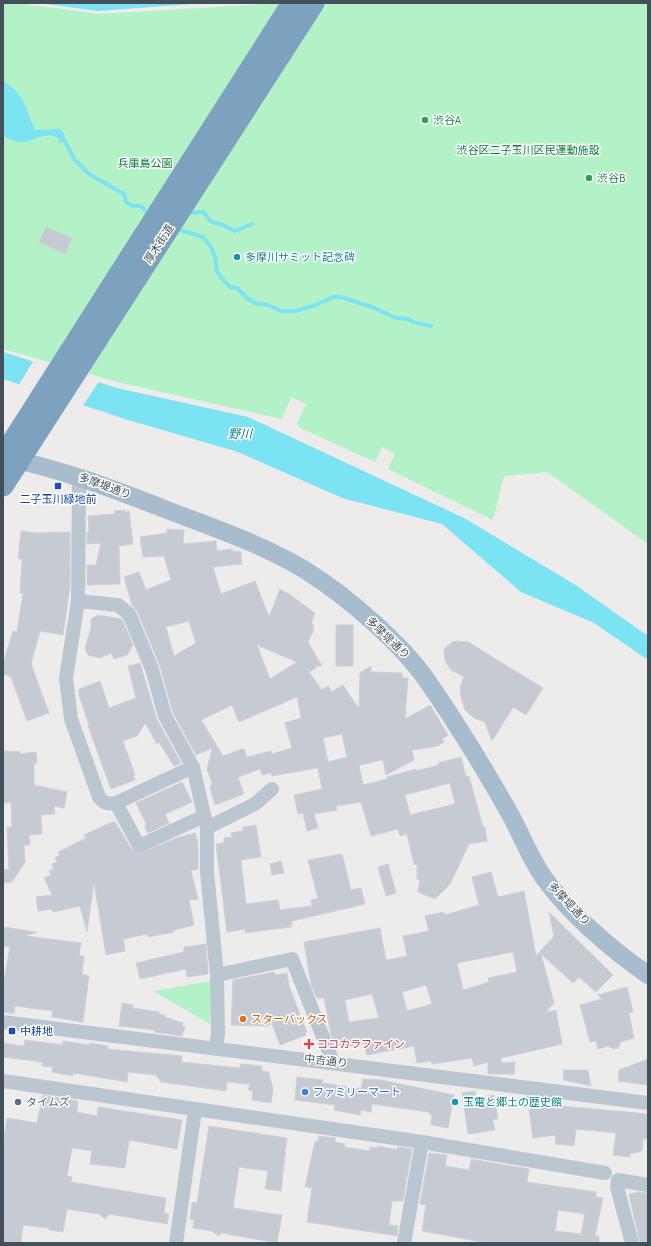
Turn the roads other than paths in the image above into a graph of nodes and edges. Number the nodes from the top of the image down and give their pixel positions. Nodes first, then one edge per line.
1 (292, 3) edge
2 (314, 3) edge
3 (3, 457) edge
4 (79, 477) junction
5 (3, 486) edge
6 (78, 601) junction
7 (193, 767) junction
8 (272, 789) dead end
9 (116, 803) junction
10 (205, 822) junction
11 (217, 975) junction
12 (648, 975) edge
13 (3, 1022) edge
14 (216, 1048) junction
15 (333, 1062) junction
16 (3, 1081) edge
17 (648, 1103) edge
18 (195, 1110) junction
19 (422, 1142) junction
20 (605, 1173) dead end
21 (648, 1185) edge
22 (176, 1243) edge
23 (404, 1243) edge
24 (632, 1243) edge

1 - 3 highway, 厚木街道
2 - 5 highway, 厚木街道
3 - 4 main road, 多摩堤通り
4 - 6 street
4 - 12 main road, 多摩堤通り
6 - 7 street
6 - 9 street
7 - 9 street
7 - 10 street
8 - 10 street
9 - 10 street
10 - 11 street
11 - 14 street
11 - 15 street
13 - 14 street, 中吉通り
14 - 15 street, 中吉通り
15 - 17 street, 中吉通り
16 - 18 street
18 - 19 street
18 - 22 street
19 - 20 street
19 - 23 street
21 - 24 street

